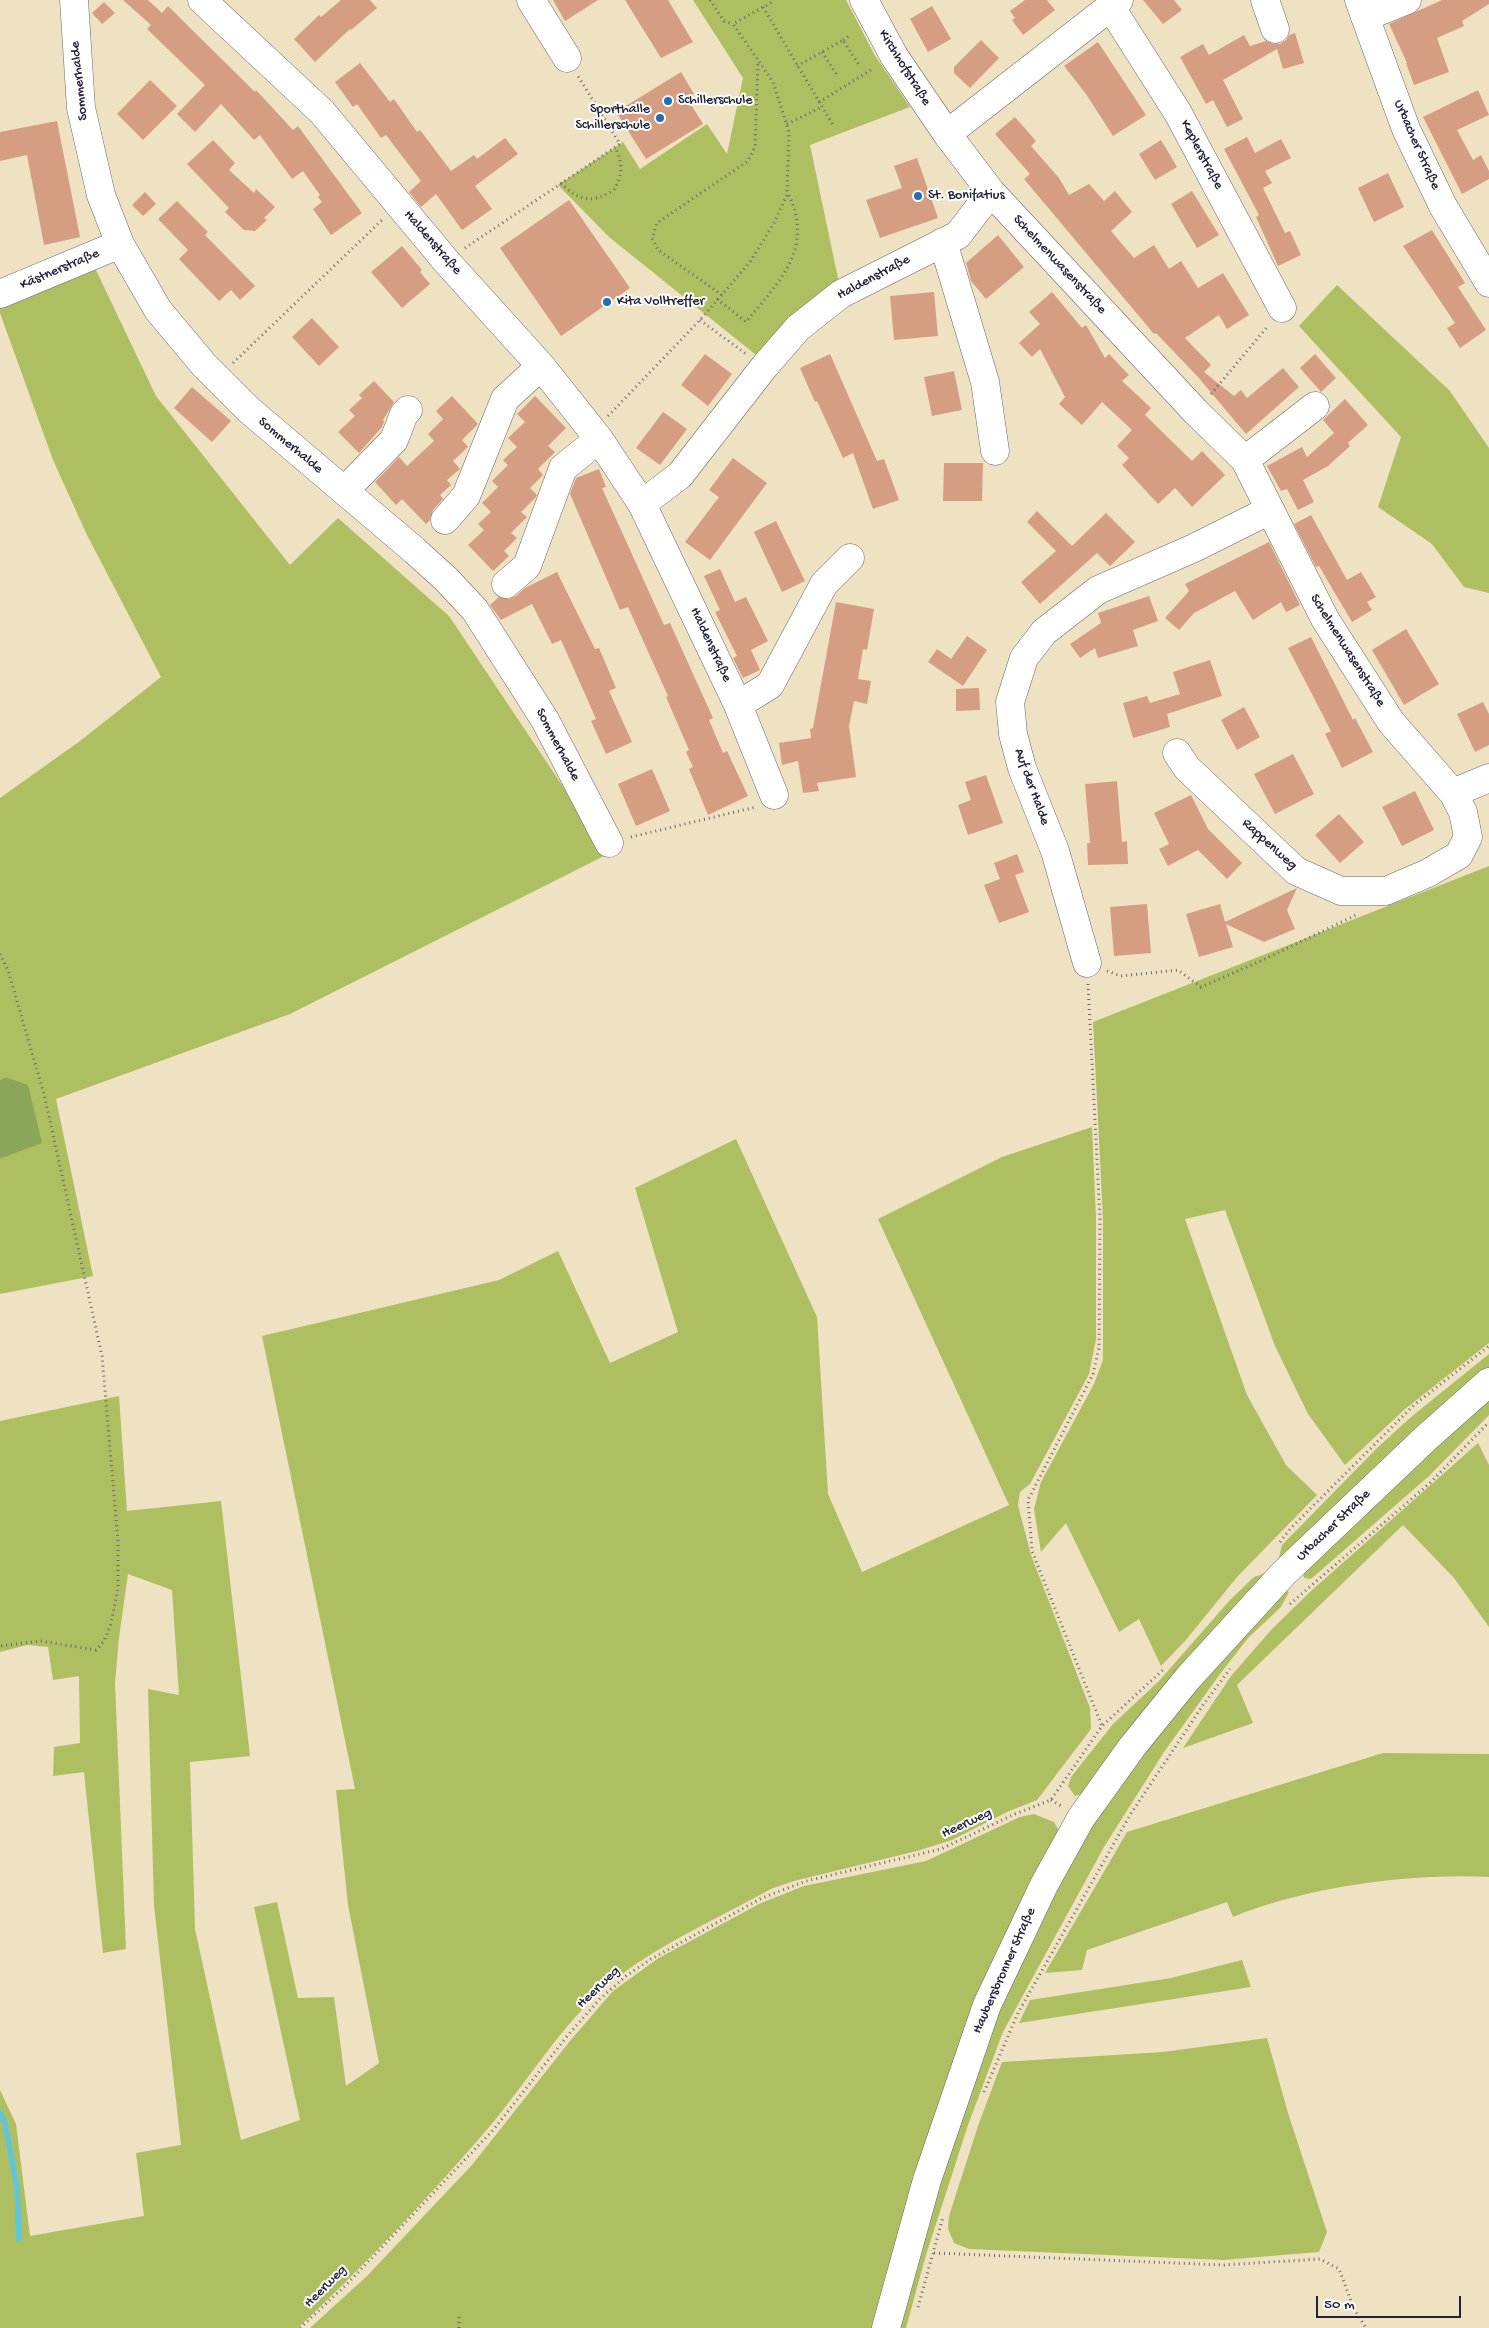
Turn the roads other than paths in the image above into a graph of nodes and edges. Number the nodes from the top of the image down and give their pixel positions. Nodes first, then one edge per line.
1 (74, 0) edge
2 (202, 0) edge
3 (531, 0) edge
4 (864, 0) edge
5 (1265, 0) edge
6 (1407, 0) edge
7 (1101, 6) edge
8 (1362, 8) edge
9 (1275, 29) dead end
10 (568, 58) road end
11 (947, 134) junction
12 (991, 192) junction
13 (943, 242) junction
14 (120, 244) junction
15 (1489, 283) edge
16 (0, 294) edge
17 (1282, 308) road end
18 (541, 366) junction
19 (1315, 406) dead end
20 (408, 410) dead end
21 (596, 435) junction
22 (995, 451) dead end
23 (1245, 460) junction
24 (344, 491) junction
25 (642, 504) junction
26 (1270, 510) junction
27 (445, 520) dead end
28 (850, 558) dead end
29 (506, 584) dead end
30 (738, 705) junction
31 (1177, 753) dead end
32 (1489, 778) edge
33 (1453, 793) junction
34 (765, 801) road end
35 (609, 843) road end
36 (1087, 963) road end
37 (1489, 1382) edge
38 (1188, 1678) joint
39 (886, 2328) edge

1 - 14 street, Sommerhalde
2 - 18 street, Haldenstraße
3 - 10 street
4 - 11 street, Kirchhofstraße
5 - 9 street
6 - 8 street
7 - 11 street
7 - 17 street, Keplerstraße
8 - 15 street, Urbacher Straße
11 - 12 street, Schelmenwasenstraße
12 - 13 street, Haldenstraße
12 - 23 street, Schelmenwasenstraße
13 - 22 street
13 - 25 street, Haldenstraße
14 - 16 street, Kästnerstraße
14 - 24 street, Sommerhalde
18 - 21 street, Haldenstraße
18 - 27 street
19 - 23 street
20 - 24 street
21 - 25 street, Haldenstraße
21 - 29 street
23 - 26 street, Schelmenwasenstraße
24 - 35 street, Sommerhalde
25 - 30 street, Haldenstraße
26 - 33 street, Schelmenwasenstraße
26 - 36 street, Auf der Halde
28 - 30 street
30 - 34 street, Haldenstraße
31 - 33 street, Rappenweg
32 - 33 street
37 - 38 street, Urbacher Straße
38 - 39 street, Haubersbronner Straße

